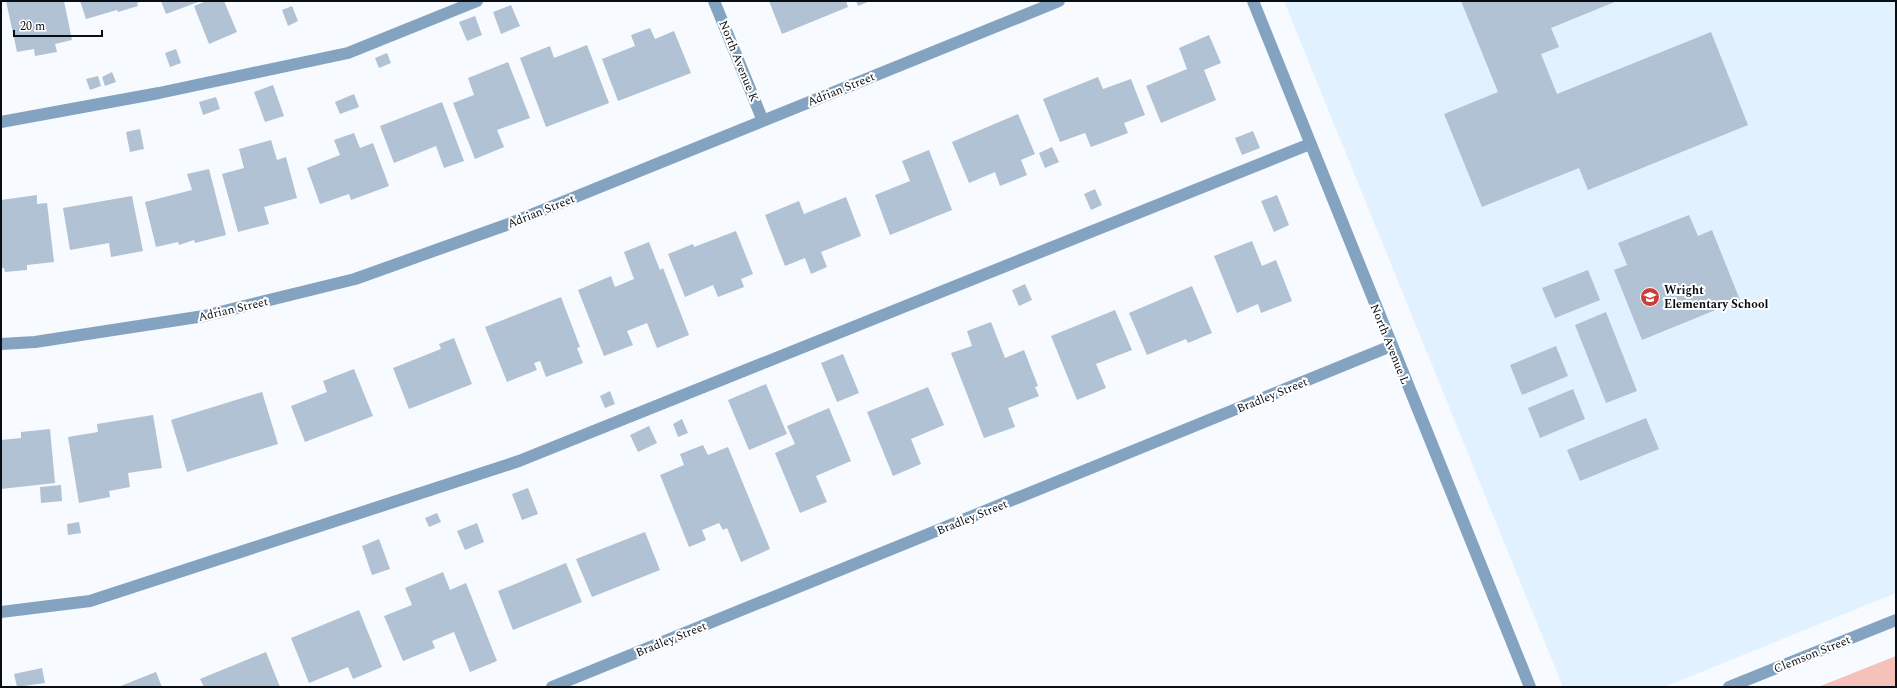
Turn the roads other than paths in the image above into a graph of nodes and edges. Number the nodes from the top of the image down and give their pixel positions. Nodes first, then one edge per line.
1 (477, 1) edge
2 (714, 1) edge
3 (1059, 1) edge
4 (1253, 1) edge
5 (763, 121) junction
6 (1, 122) edge
7 (1310, 144) junction
8 (1, 344) edge
9 (1391, 346) junction
10 (1, 612) edge
11 (1896, 620) edge
12 (552, 687) edge
13 (1530, 687) edge
14 (1729, 687) edge

1 - 6 street
2 - 5 street, North Avenue K
3 - 5 street, Adrian Street
4 - 7 street, North Avenue L
5 - 8 street, Adrian Street
7 - 9 street, North Avenue L
7 - 10 street
9 - 12 street, Bradley Street
9 - 13 street, North Avenue L
11 - 14 street, Clemson Street

